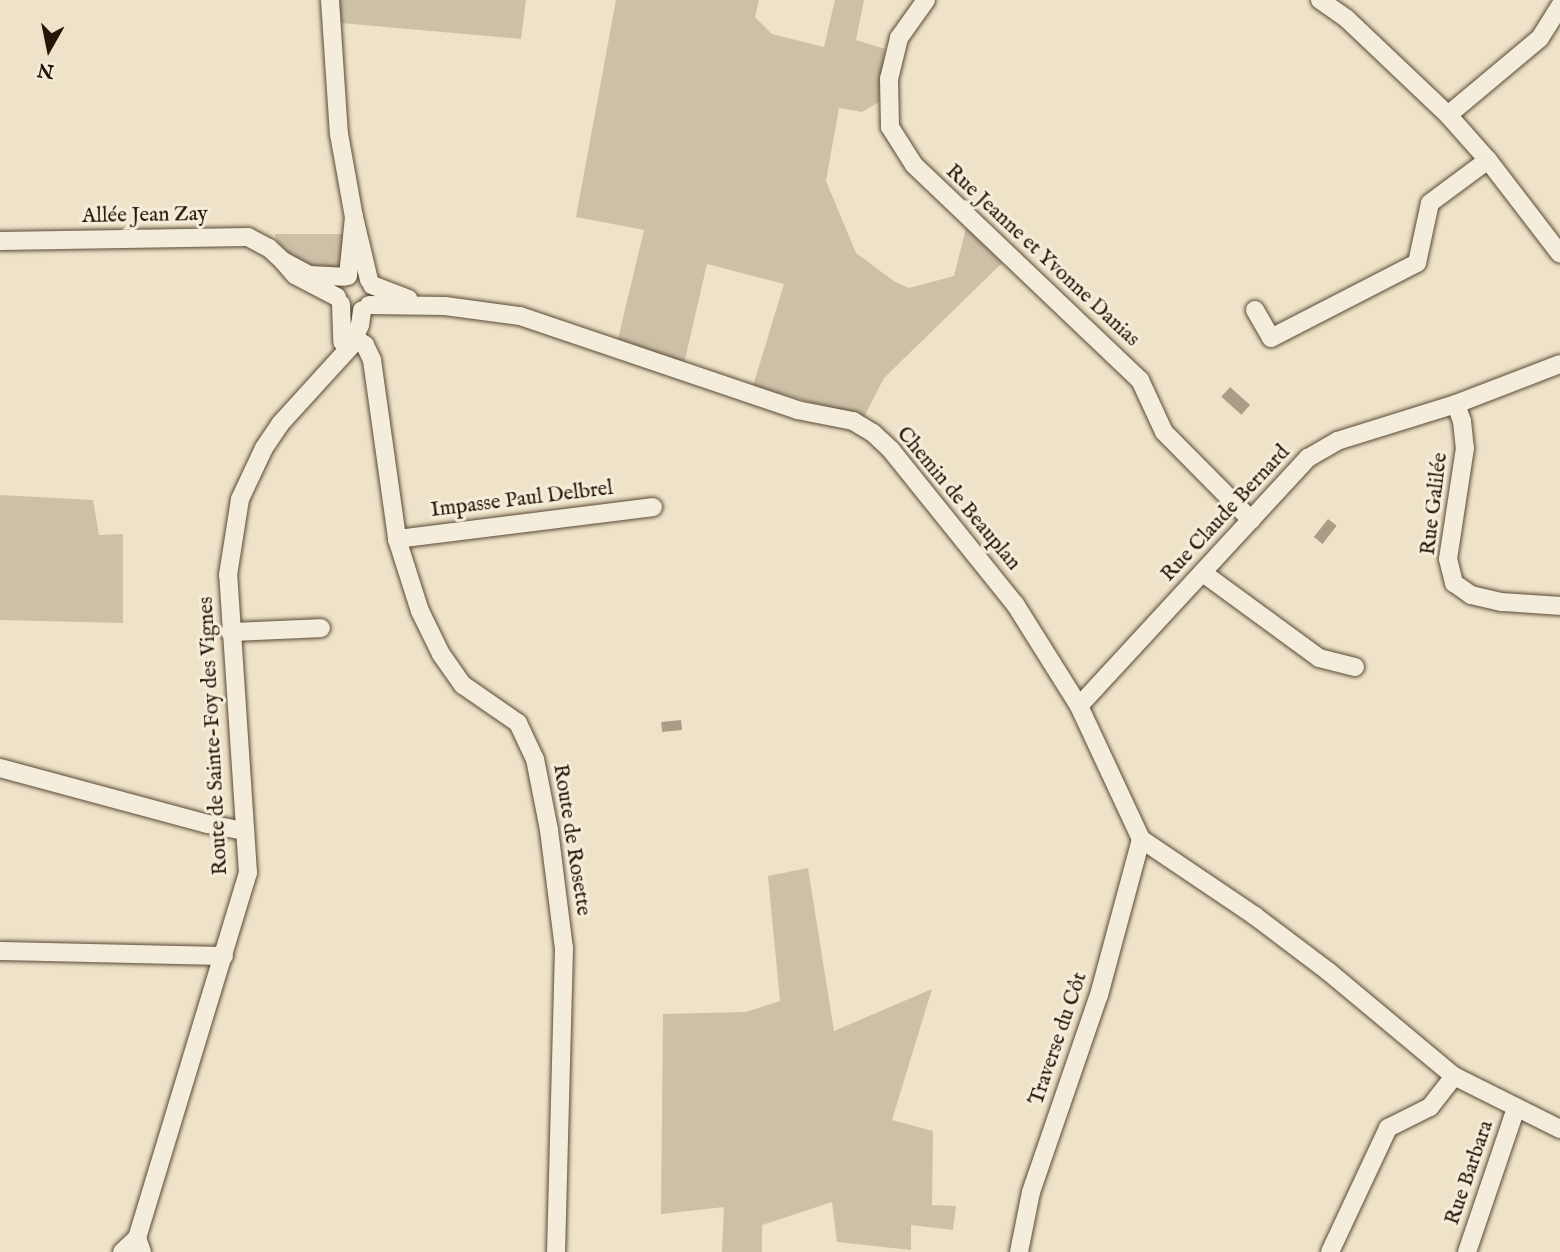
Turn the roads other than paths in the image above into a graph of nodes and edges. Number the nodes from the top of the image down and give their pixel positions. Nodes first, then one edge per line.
1 (330, 0) edge
2 (926, 0) edge
3 (1320, 0) edge
4 (1560, 6) edge
5 (1447, 115) junction
6 (1488, 160) junction
7 (354, 217) junction
8 (0, 241) edge
9 (1560, 254) edge
10 (283, 261) junction
11 (346, 276) junction
12 (370, 283) junction
13 (339, 300) junction
14 (446, 306) junction
15 (365, 307) junction
16 (1255, 310) dead end
17 (349, 334) junction
18 (1560, 364) edge
19 (1456, 404) junction
20 (653, 507) dead end
21 (1251, 520) junction
22 (397, 539) junction
23 (1203, 573) junction
24 (1560, 606) edge
25 (321, 628) dead end
26 (230, 632) junction
27 (1355, 667) dead end
28 (1079, 706) junction
29 (0, 768) edge
30 (245, 831) junction
31 (1141, 839) junction
32 (0, 951) edge
33 (224, 956) junction
34 (1454, 1076) junction
35 (1516, 1108) junction
36 (1560, 1129) edge
37 (139, 1245) edge
38 (122, 1252) edge
39 (556, 1252) edge
40 (1019, 1252) edge
41 (1330, 1252) edge
42 (1467, 1252) edge

1 - 7 street
2 - 21 street, Rue Jeanne et Yvonne Danias
3 - 5 street
4 - 5 street
5 - 6 street
6 - 9 street
6 - 16 street
7 - 11 street
7 - 12 street
8 - 10 street, Allée Jean Zay
10 - 11 street, Allée Jean Zay
10 - 13 street, Allée Jean Zay
11 - 12 street
11 - 13 street
12 - 14 street, Chemin de Beauplan
12 - 15 street
13 - 15 street
13 - 17 street
14 - 15 street, Chemin de Beauplan
14 - 28 street, Chemin de Beauplan
15 - 17 street, Route de Sainte-Foy des Vignes
17 - 22 street, Route de Rosette
17 - 26 street, Route de Sainte-Foy des Vignes
18 - 19 street, Rue Claude Bernard
19 - 21 street, Rue Claude Bernard
19 - 24 street, Rue Galilée
20 - 22 street, Impasse Paul Delbrel
21 - 23 street, Rue Claude Bernard
22 - 39 street, Route de Rosette
23 - 27 street
23 - 28 street, Rue Claude Bernard
25 - 26 street
26 - 30 street, Route de Sainte-Foy des Vignes
28 - 31 street, Chemin de Beauplan
29 - 30 street
30 - 33 street, Route de Sainte-Foy des Vignes
31 - 34 street
31 - 40 street, Traverse du Côt
32 - 33 street
33 - 37 street, Route de Sainte-Foy des Vignes
34 - 35 street
34 - 41 street
35 - 36 street
35 - 42 street, Rue Barbara
37 - 38 street

